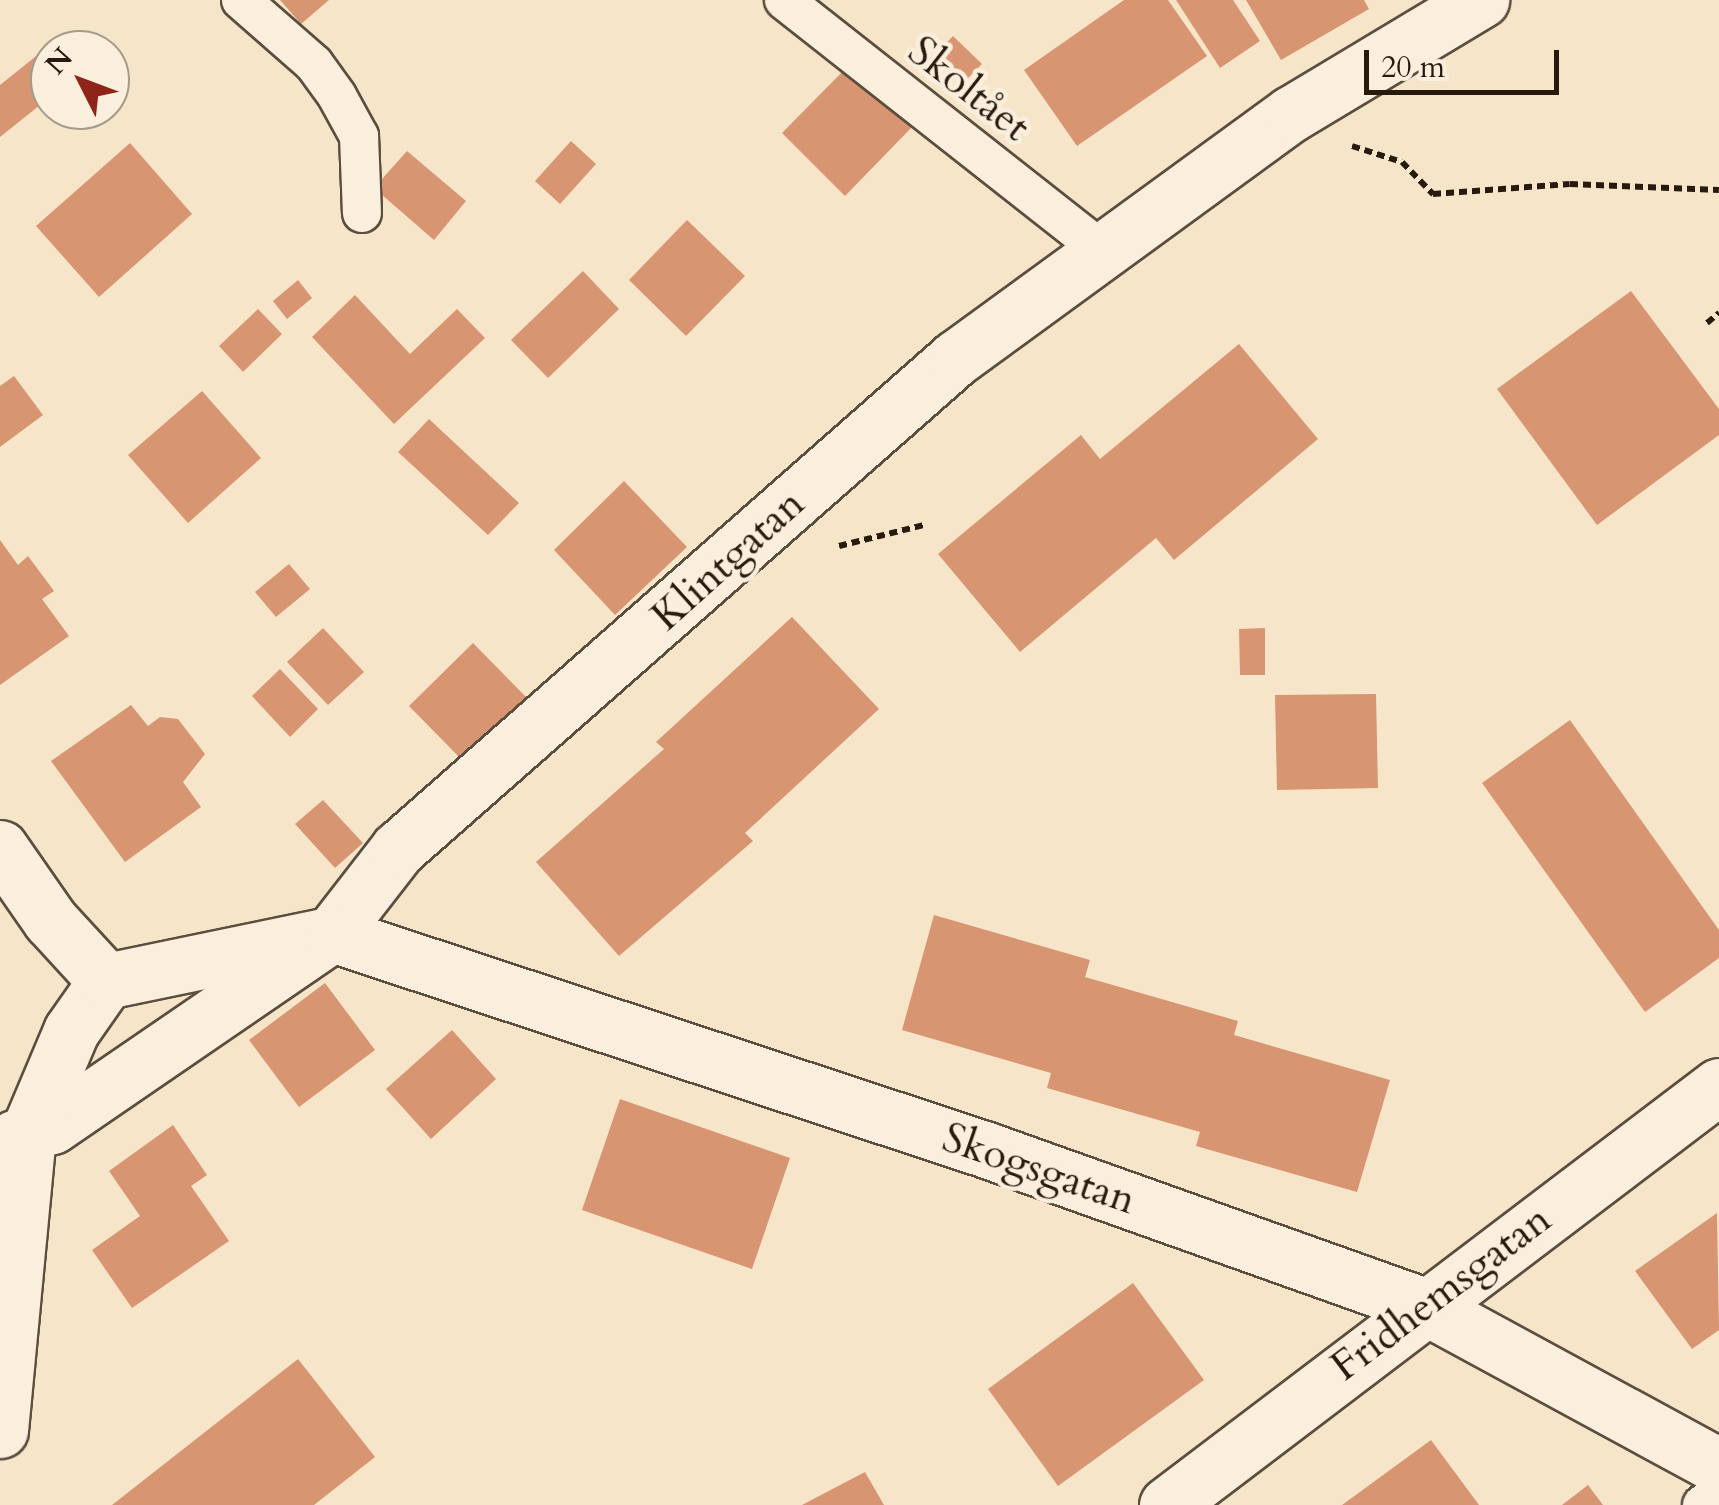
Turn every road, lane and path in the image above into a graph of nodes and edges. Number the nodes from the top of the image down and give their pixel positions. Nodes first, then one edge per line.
1 (241, 0) edge
2 (784, 0) edge
3 (1481, 0) edge
4 (1291, 114) junction
5 (1719, 190) edge
6 (362, 213) dead end
7 (1099, 248) junction
8 (1719, 314) edge
9 (1707, 323) dead end
10 (0, 848) edge
11 (332, 934) junction
12 (106, 980) junction
13 (1719, 1086) edge
14 (14, 1138) edge
15 (1424, 1306) junction
16 (0, 1430) edge
17 (1719, 1466) edge
18 (1719, 1492) edge
19 (1166, 1505) edge
20 (1702, 1505) edge

1 - 6 lane
2 - 7 lane, Skoltået
3 - 4 street, Klintgatan
4 - 5 path
4 - 7 street, Klintgatan
7 - 11 street, Klintgatan
8 - 9 path
10 - 12 street
11 - 12 street
11 - 14 street, Klintgatan
11 - 15 street, Skogsgatan
12 - 14 street
13 - 15 street, Fridhemsgatan
14 - 16 street
15 - 17 street, Skogsgatan
15 - 19 street, Fridhemsgatan
18 - 20 lane

